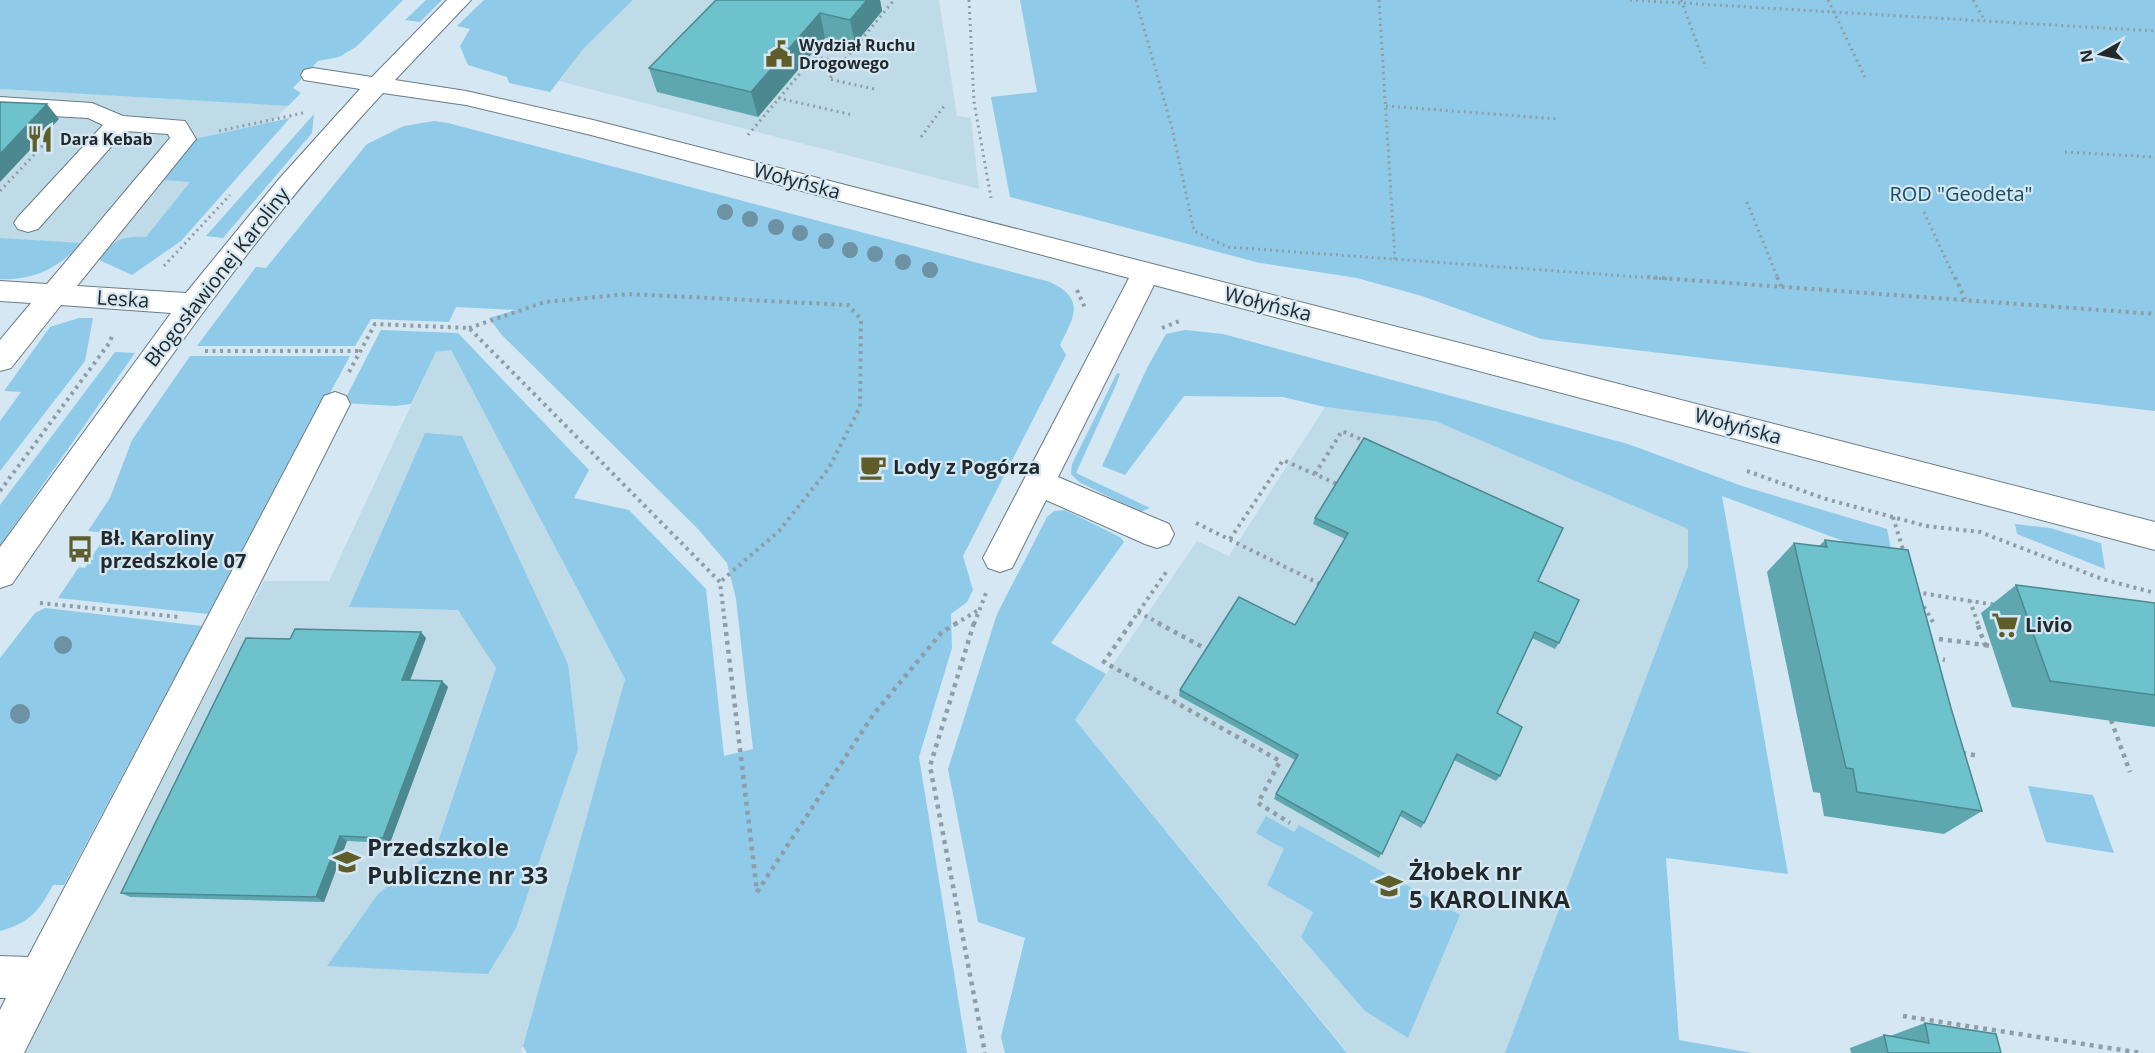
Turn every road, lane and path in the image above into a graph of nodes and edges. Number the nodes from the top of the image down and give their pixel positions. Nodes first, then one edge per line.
1 (460, 0) edge
2 (894, 0) edge
3 (969, 0) edge
4 (1136, 0) edge
5 (1379, 0) edge
6 (1630, 0) edge
7 (1828, 0) edge
8 (1972, 0) edge
9 (1682, 2) edge
10 (1835, 13) junction
11 (1985, 21) junction
12 (2153, 31) edge
13 (2155, 36) edge
14 (825, 44) edge
15 (802, 56) edge
16 (813, 57) junction
17 (843, 62) junction
18 (1706, 68) dead end
19 (314, 75) dead end
20 (1865, 77) dead end
21 (378, 84) junction
22 (874, 89) dead end
23 (778, 98) junction
24 (0, 105) edge
25 (944, 106) dead end
26 (1386, 106) junction
27 (76, 110) junction
28 (303, 113) dead end
29 (853, 115) dead end
30 (1559, 119) dead end
31 (119, 123) junction
32 (921, 137) dead end
33 (183, 139) junction
34 (745, 139) dead end
35 (2065, 152) dead end
36 (2155, 157) edge
37 (15, 165) dead end
38 (24, 165) junction
39 (990, 181) dead end
40 (0, 191) edge
41 (1747, 202) dead end
42 (1924, 212) dead end
43 (28, 224) dead end
44 (1395, 260) junction
45 (1146, 273) junction
46 (1781, 286) junction
47 (0, 291) edge
48 (53, 294) junction
49 (1965, 299) junction
50 (193, 304) junction
51 (2155, 314) edge
52 (469, 328) junction
53 (200, 351) dead end
54 (360, 351) junction
55 (0, 360) edge
56 (335, 404) joint
57 (1375, 446) edge
58 (1315, 474) junction
59 (1038, 483) junction
60 (1337, 484) edge
61 (1893, 517) dead end
62 (1190, 520) dead end
63 (1199, 524) junction
64 (1157, 534) dead end
65 (1192, 534) dead end
66 (2155, 536) edge
67 (1230, 539) junction
68 (1000, 558) dead end
69 (1906, 560) edge
70 (1172, 563) dead end
71 (0, 574) edge
72 (1912, 581) edge
73 (720, 582) junction
74 (1320, 584) edge
75 (1915, 592) junction
76 (1970, 601) junction
77 (40, 603) dead end
78 (1995, 604) junction
79 (2006, 606) dead end
80 (1138, 612) junction
81 (1999, 616) dead end
82 (224, 622) junction
83 (1934, 622) dead end
84 (1939, 639) dead end
85 (1985, 645) junction
86 (1991, 646) dead end
87 (1208, 650) edge
88 (1925, 657) edge
89 (1945, 660) dead end
90 (2111, 720) edge
91 (1956, 752) edge
92 (1979, 756) dead end
93 (2130, 772) dead end
94 (1290, 823) dead end
95 (19, 978) edge
96 (1903, 1016) dead end
97 (1931, 1021) junction
98 (1934, 1029) edge
99 (1, 1053) edge
100 (985, 1053) edge
101 (2138, 1053) edge

1 - 21 street, Błogosławionej Karoliny
2 - 17 path
3 - 39 path
4 - 44 path
5 - 26 path
6 - 9 path
7 - 10 path
8 - 11 path
9 - 10 path
9 - 18 path
10 - 11 path
10 - 20 path
11 - 12 path
12 - 13 path
14 - 16 path
15 - 16 path
16 - 17 path
16 - 23 path
17 - 22 path
19 - 21 street, Wołyńska
21 - 45 street, Wołyńska
21 - 50 street, Błogosławionej Karoliny
23 - 29 path
23 - 34 path
24 - 27 street
25 - 32 path
26 - 30 path
26 - 44 path
27 - 31 street
27 - 38 path
28 - 33 path
31 - 33 street
31 - 43 street
33 - 48 street
35 - 36 path
37 - 38 path
38 - 40 path
41 - 46 path
42 - 49 path
44 - 46 path
45 - 59 street
45 - 66 street, Wołyńska
46 - 49 path
47 - 48 street, Leska
48 - 50 street, Leska
48 - 55 street
49 - 51 path
50 - 71 street, Błogosławionej Karoliny
52 - 54 path
52 - 73 path
52 - 73 path
53 - 54 path
54 - 56 path
56 - 82 street
57 - 58 path
58 - 60 path
58 - 67 path
59 - 64 street
59 - 68 street
61 - 69 path
62 - 63 path
63 - 65 path
63 - 67 path
67 - 74 path
70 - 80 path
72 - 75 path
73 - 100 path
75 - 76 path
75 - 83 path
76 - 78 path
76 - 85 path
77 - 82 path
78 - 79 path
78 - 81 path
80 - 87 path
80 - 94 path
82 - 95 street
84 - 85 path
85 - 86 path
88 - 89 path
90 - 93 path
91 - 92 path
95 - 99 street
96 - 97 path
97 - 98 path
97 - 101 path

